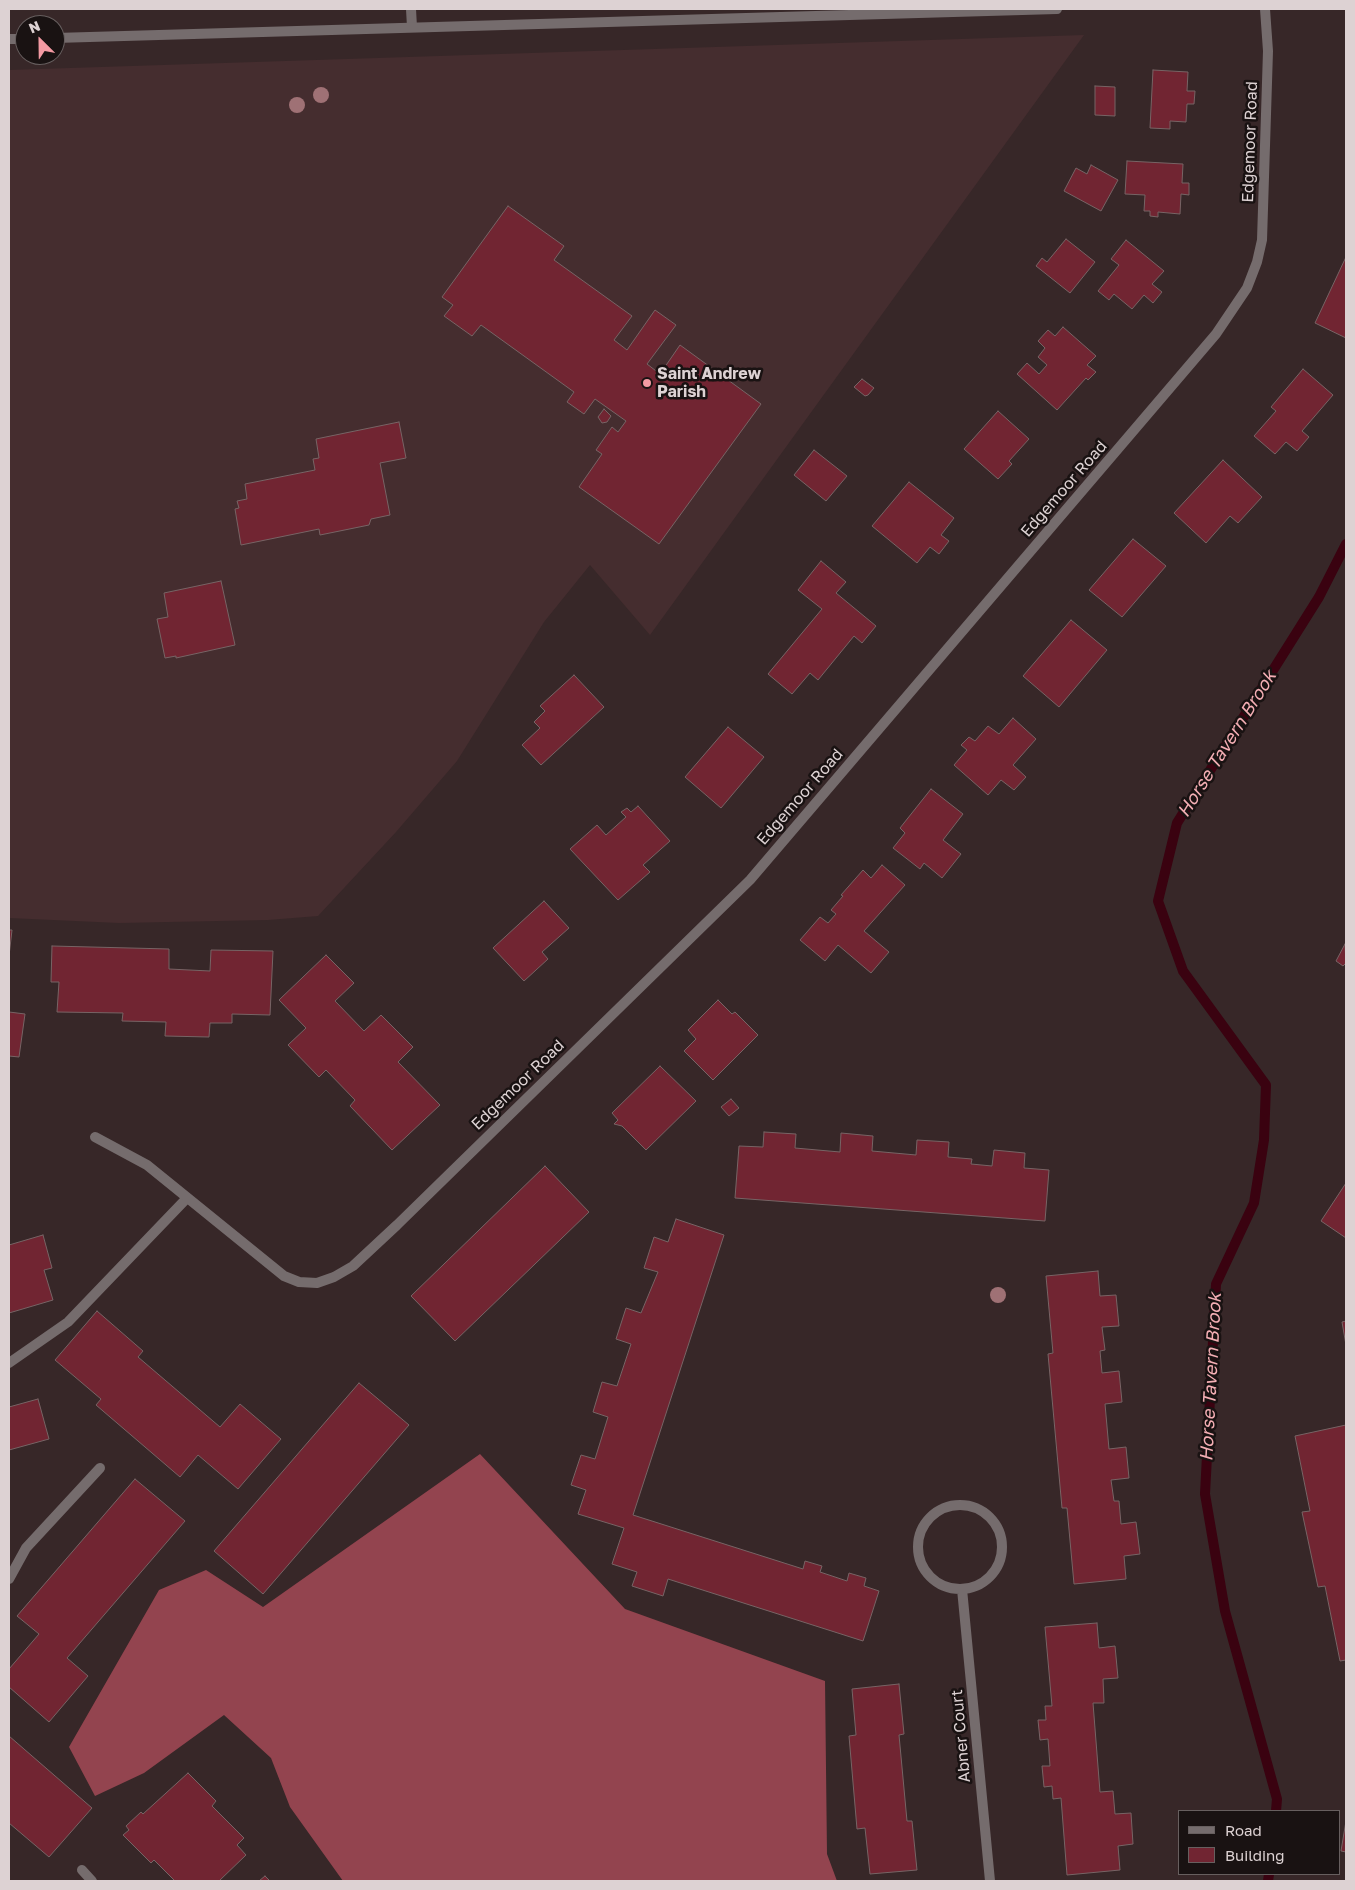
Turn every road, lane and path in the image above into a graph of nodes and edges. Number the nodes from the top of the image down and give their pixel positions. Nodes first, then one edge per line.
1 (411, 9) edge
2 (1057, 9) edge
3 (1264, 9) edge
4 (412, 26) junction
5 (65, 38) edge
6 (95, 1137) dead end
7 (187, 1198) junction
8 (9, 1363) edge
9 (100, 1468) dead end
10 (9, 1579) edge
11 (962, 1589) junction
12 (82, 1870) dead end
13 (92, 1881) edge
14 (990, 1881) edge

1 - 4 street
2 - 4 street
3 - 7 street, Edgemoor Road
4 - 5 street
6 - 7 street, Edgemoor Road
7 - 8 street
9 - 10 street
11 - 11 street
11 - 14 street, Abner Court
12 - 13 street

